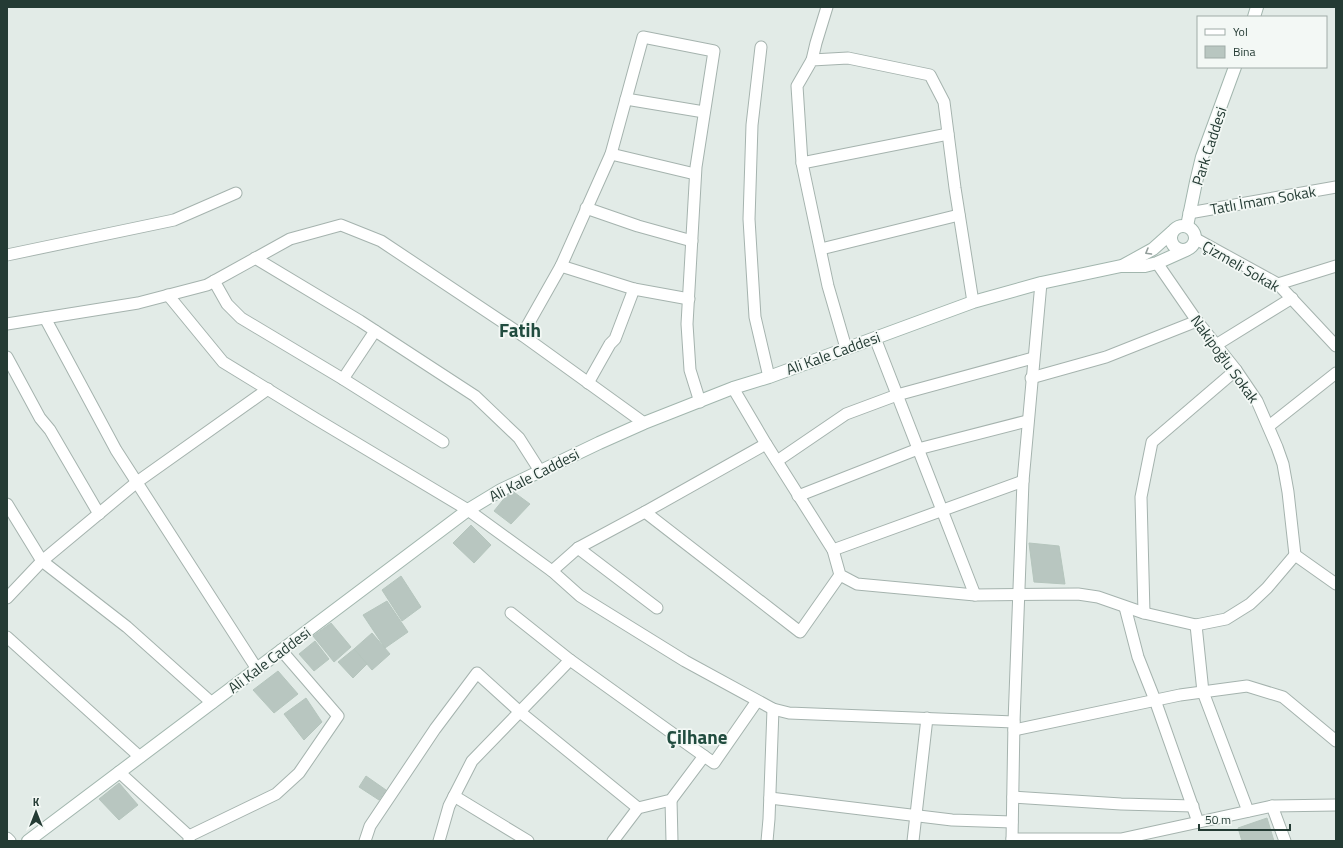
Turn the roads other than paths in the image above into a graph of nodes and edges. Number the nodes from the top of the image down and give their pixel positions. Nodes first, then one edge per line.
1 (827, 7) edge
2 (761, 47) dead end
3 (812, 60) junction
4 (1236, 68) edge
5 (626, 99) junction
6 (704, 112) junction
7 (948, 134) junction
8 (611, 154) junction
9 (802, 163) junction
10 (695, 174) junction
11 (1336, 187) edge
12 (236, 193) dead end
13 (586, 208) junction
14 (1190, 213) junction
15 (959, 215) junction
16 (1187, 226) junction
17 (1172, 232) junction
18 (1196, 239) junction
19 (692, 240) junction
20 (820, 250) junction
21 (1186, 250) junction
22 (7, 255) edge
23 (255, 258) junction
24 (1157, 264) junction
25 (561, 266) junction
26 (1122, 266) junction
27 (1336, 266) edge
28 (214, 281) junction
29 (1041, 283) junction
30 (1278, 284) junction
31 (634, 289) junction
32 (168, 295) junction
33 (1292, 298) junction
34 (689, 299) junction
35 (973, 302) junction
36 (45, 318) junction
37 (1197, 321) junction
38 (7, 324) edge
39 (375, 331) junction
40 (522, 335) junction
41 (874, 338) junction
42 (1216, 345) junction
43 (1336, 346) edge
44 (846, 348) junction
45 (7, 357) edge
46 (1033, 358) junction
47 (1236, 370) junction
48 (1336, 373) edge
49 (769, 377) junction
50 (1031, 378) junction
51 (343, 379) junction
52 (588, 382) junction
53 (734, 388) junction
54 (268, 389) junction
55 (897, 395) junction
56 (700, 402) junction
57 (1027, 421) junction
58 (644, 423) junction
59 (1269, 426) junction
60 (443, 442) dead end
61 (766, 444) junction
62 (918, 449) junction
63 (777, 461) junction
64 (540, 471) junction
65 (1023, 481) junction
66 (137, 482) junction
67 (798, 496) junction
68 (7, 504) edge
69 (941, 509) junction
70 (468, 510) junction
71 (645, 512) junction
72 (99, 514) junction
73 (578, 548) junction
74 (833, 550) junction
75 (1295, 555) junction
76 (42, 561) junction
77 (552, 571) junction
78 (840, 575) junction
79 (1336, 584) edge
80 (975, 595) junction
81 (1018, 596) junction
82 (7, 598) edge
83 (1125, 607) junction
84 (657, 608) dead end
85 (511, 613) dead end
86 (1144, 613) junction
87 (1196, 625) junction
88 (7, 637) edge
89 (281, 650) junction
90 (570, 660) junction
91 (257, 669) junction
92 (1203, 692) junction
93 (1156, 700) junction
94 (757, 701) junction
95 (212, 703) junction
96 (773, 709) junction
97 (520, 712) junction
98 (926, 718) junction
99 (1014, 726) junction
100 (1336, 741) edge
101 (704, 756) junction
102 (140, 757) junction
103 (119, 772) junction
104 (454, 796) junction
105 (1013, 797) junction
106 (770, 798) junction
107 (671, 800) junction
108 (1336, 805) edge
109 (1193, 806) junction
110 (1272, 806) junction
111 (638, 808) junction
112 (1248, 811) junction
113 (916, 815) junction
114 (1012, 822) junction
115 (1198, 822) junction
116 (7, 838) edge
117 (189, 838) edge
118 (1012, 840) edge
119 (10, 841) edge
120 (28, 841) edge
121 (364, 841) edge
122 (439, 841) edge
123 (528, 841) edge
124 (613, 841) edge
125 (672, 841) edge
126 (766, 841) edge
127 (913, 841) edge
128 (1285, 841) edge

1 - 3 street
2 - 49 street
3 - 7 street
3 - 9 street
4 - 14 main road, Park Caddesi
5 - 6 street
5 - 6 street
5 - 8 street
6 - 10 street
7 - 9 street
7 - 15 street
8 - 10 street
8 - 13 street
9 - 20 street
10 - 19 street
11 - 14 street, Tatlı İmam Sokak
12 - 22 street
13 - 19 street
13 - 25 street
14 - 16 main road, Park Caddesi
15 - 20 street
15 - 35 street
16 - 17 main road
16 - 18 main road
17 - 21 main road
17 -> 26 main road, Ali Kale Caddesi
18 - 21 main road
18 - 30 street, Çizmeli Sokak
19 - 34 street
20 - 44 street
21 - 24 main road, Ali Kale Caddesi
23 - 28 street
23 - 39 street
23 - 40 street
24 - 26 main road, Ali Kale Caddesi
24 - 37 street, Nakipoğlu Sokak
25 - 31 street
25 - 40 street
26 - 29 main road, Ali Kale Caddesi
27 - 30 street
28 - 32 street
28 - 51 street
29 - 35 main road, Ali Kale Caddesi
29 - 46 street
30 - 33 street, Çizmeli Sokak
31 - 34 street
31 - 52 street
32 - 36 street
32 - 54 street
33 - 42 street
33 - 43 street, Çizmeli Sokak
34 - 56 street
35 - 41 main road, Ali Kale Caddesi
36 - 38 street
36 - 66 street
37 - 42 street, Nakipoğlu Sokak
37 - 50 street
39 - 51 street
39 - 64 street
40 - 52 street
41 - 44 main road, Ali Kale Caddesi
41 - 55 street
42 - 47 street, Nakipoğlu Sokak
44 - 49 main road, Ali Kale Caddesi
45 - 72 street
46 - 50 street
46 - 55 street
47 - 59 street, Nakipoğlu Sokak
47 - 86 street
48 - 59 street
49 - 53 main road, Ali Kale Caddesi
50 - 57 street
51 - 60 street
52 - 58 street
53 - 56 main road, Ali Kale Caddesi
53 - 61 street
54 - 66 street
54 - 70 street
55 - 62 street
55 - 63 street
56 - 58 main road, Ali Kale Caddesi
57 - 62 street
57 - 65 street
58 - 64 main road, Ali Kale Caddesi
59 - 75 street, Nakipoğlu Sokak
61 - 63 street
61 - 71 street
62 - 67 street
62 - 69 street
63 - 67 street
64 - 70 main road, Ali Kale Caddesi
65 - 69 street
65 - 81 street
66 - 72 street
66 - 91 street
67 - 74 street
68 - 76 street
69 - 74 street
69 - 80 street
70 - 77 street
70 - 89 main road, Ali Kale Caddesi
71 - 73 street
71 - 78 street
72 - 76 street
73 - 77 street
73 - 84 street
74 - 78 street
75 - 79 street
75 - 87 street
76 - 82 street
76 - 95 street
77 - 94 street
78 - 80 street
80 - 81 street
81 - 83 street
81 - 99 street
83 - 86 street
83 - 93 street
85 - 90 street
86 - 87 street
87 - 92 street
88 - 102 street
89 - 91 main road, Ali Kale Caddesi
89 - 117 street
90 - 97 street
90 - 101 street
91 - 95 main road, Ali Kale Caddesi
92 - 93 street
92 - 100 street
92 - 112 street
93 - 99 street
93 - 109 street
94 - 96 street
94 - 101 street
95 - 102 main road, Ali Kale Caddesi
96 - 98 street
96 - 106 street
97 - 104 street
97 - 111 street
97 - 121 street
98 - 99 street
98 - 113 street
99 - 105 street
101 - 107 street
102 - 103 main road, Ali Kale Caddesi
103 - 117 street
103 - 120 main road, Ali Kale Caddesi
104 - 122 street
104 - 123 street
105 - 109 street
105 - 114 street
106 - 113 street
106 - 126 street
107 - 111 street
107 - 125 street
108 - 110 street
109 - 115 street
110 - 112 street
110 - 128 street
111 - 124 street
112 - 115 street
113 - 114 street
113 - 127 street
114 - 118 street
115 - 118 street
116 - 119 street

